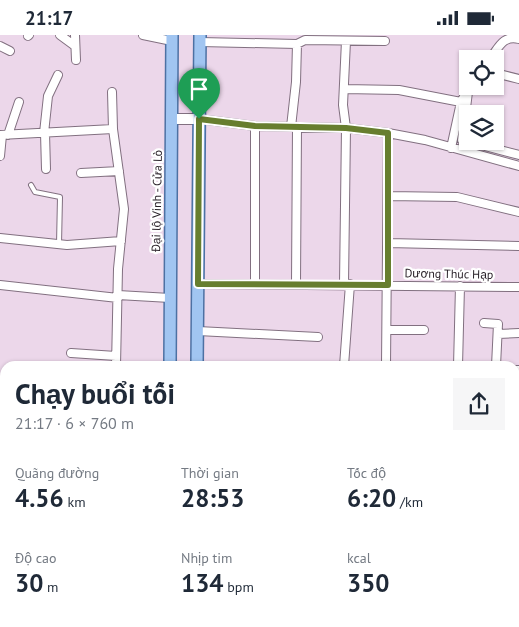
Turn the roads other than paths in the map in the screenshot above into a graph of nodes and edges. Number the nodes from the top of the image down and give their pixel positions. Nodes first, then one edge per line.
1 (60, 35) edge
2 (75, 35) edge
3 (143, 35) edge
4 (278, 35) edge
5 (172, 38) edge
6 (200, 39) edge
7 (229, 39) edge
8 (519, 39) edge
9 (346, 41) junction
10 (385, 41) dead end
11 (276, 44) junction
12 (297, 45) junction
13 (0, 46) edge
14 (75, 46) junction
15 (497, 50) edge
16 (10, 51) dead end
17 (76, 60) dead end
18 (58, 75) dead end
19 (504, 75) edge
20 (519, 79) edge
21 (344, 89) junction
22 (112, 92) dead end
23 (464, 95) edge
24 (468, 95) edge
25 (461, 101) junction
26 (19, 102) dead end
27 (172, 119) junction
28 (199, 119) junction
29 (255, 126) junction
30 (294, 127) junction
31 (346, 128) junction
32 (113, 129) junction
33 (45, 133) junction
34 (388, 133) junction
35 (3, 135) edge
36 (452, 148) junction
37 (519, 155) edge
38 (0, 156) edge
39 (519, 166) edge
40 (46, 169) dead end
41 (119, 171) junction
42 (81, 173) dead end
43 (31, 185) dead end
44 (388, 196) junction
45 (519, 212) edge
46 (0, 238) edge
47 (121, 241) junction
48 (388, 243) junction
49 (60, 244) junction
50 (519, 246) edge
51 (198, 284) junction
52 (255, 284) junction
53 (296, 284) junction
54 (347, 284) junction
55 (0, 285) edge
56 (388, 285) junction
57 (460, 286) junction
58 (519, 287) edge
59 (118, 297) junction
60 (170, 298) junction
61 (484, 323) dead end
62 (387, 330) junction
63 (424, 330) dead end
64 (198, 331) junction
65 (519, 333) edge
66 (498, 334) junction
67 (318, 337) dead end
68 (71, 353) dead end
69 (116, 356) junction
70 (116, 361) edge
71 (170, 361) edge
72 (197, 361) edge
73 (344, 361) edge
74 (386, 361) edge
75 (458, 361) edge
76 (496, 361) edge

1 - 14 street
2 - 14 street
3 - 5 street
4 - 11 street
5 - 27 main road, Đại lộ Vinh - Cửa Lò
6 - 7 street
6 - 28 main road
7 - 11 street
8 - 15 street
9 - 10 street
9 - 12 street
9 - 21 street
11 - 12 street
12 - 30 street
13 - 16 street
14 - 17 street
18 - 33 street
19 - 20 street
21 - 25 street
21 - 31 street
22 - 32 street
23 - 25 street
24 - 37 street
25 - 36 street
26 - 35 street
27 - 28 street
27 - 60 main road, Đại lộ Vinh - Cửa Lò
28 - 29 street
28 - 51 main road
29 - 30 street
29 - 52 street
30 - 31 street
30 - 53 street
31 - 34 street
31 - 54 street
32 - 33 street
32 - 41 street
33 - 35 street
33 - 40 street
34 - 36 street
34 - 44 street
35 - 38 street
36 - 39 street
41 - 42 street
41 - 47 street
43 - 49 lane
44 - 45 street
44 - 48 street
46 - 49 street
47 - 49 street
47 - 59 street
48 - 50 street
48 - 56 street
51 - 52 street, Dương Thúc Hạp
51 - 64 main road
52 - 53 street, Dương Thúc Hạp
53 - 54 street, Dương Thúc Hạp
54 - 56 street, Dương Thúc Hạp
54 - 73 street
55 - 59 street
56 - 57 street, Dương Thúc Hạp
56 - 62 street
57 - 58 street, Dương Thúc Hạp
57 - 75 street
59 - 60 street
59 - 69 street
60 - 71 main road, Đại lộ Vinh - Cửa Lò
61 - 66 street
62 - 63 street
62 - 74 street
64 - 67 street
64 - 72 main road
65 - 66 street
66 - 76 street
68 - 69 street
69 - 70 street

